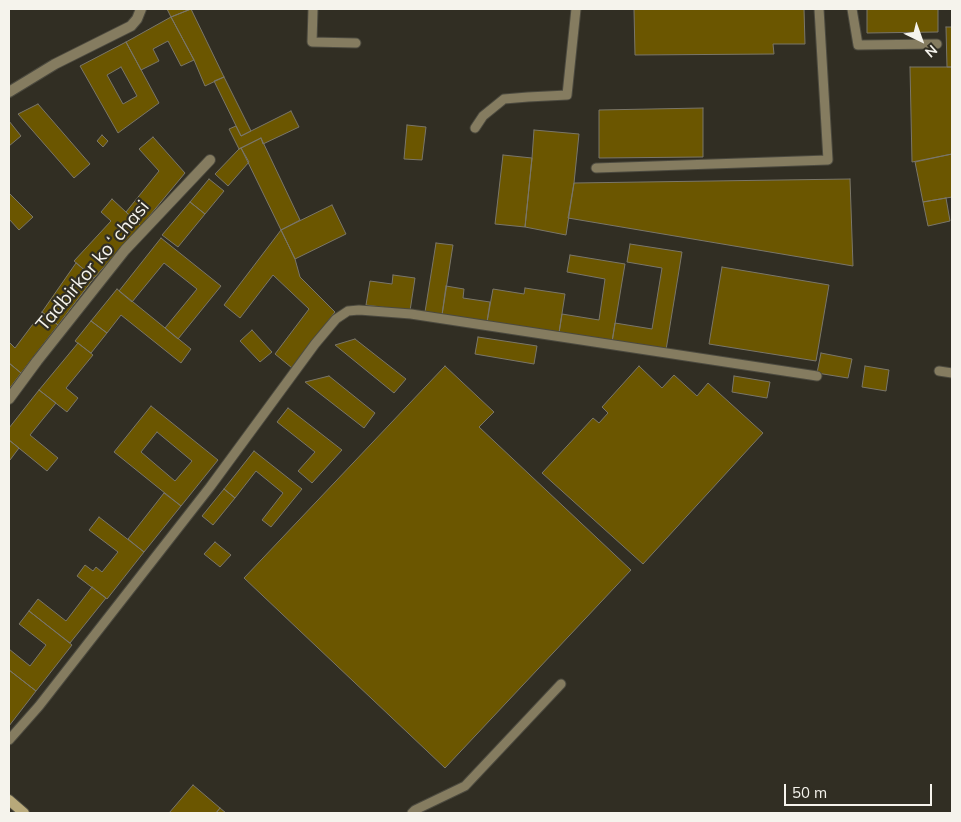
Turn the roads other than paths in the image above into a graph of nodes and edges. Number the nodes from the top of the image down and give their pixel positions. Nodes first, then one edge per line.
1 (141, 9) edge
2 (313, 9) edge
3 (576, 9) edge
4 (819, 9) edge
5 (852, 9) edge
6 (356, 43) dead end
7 (937, 44) dead end
8 (9, 92) edge
9 (475, 128) dead end
10 (210, 160) dead end
11 (596, 168) dead end
12 (940, 371) dead end
13 (952, 373) edge
14 (817, 376) dead end
15 (9, 399) edge
16 (560, 684) dead end
17 (9, 740) edge
18 (9, 800) edge
19 (24, 813) edge
20 (412, 813) edge

1 - 8 street
2 - 6 lane
3 - 9 lane
4 - 11 lane
5 - 7 lane
10 - 15 street, Tadbirkor koʻchasi
12 - 13 lane
14 - 17 lane
16 - 20 lane
18 - 19 main road

